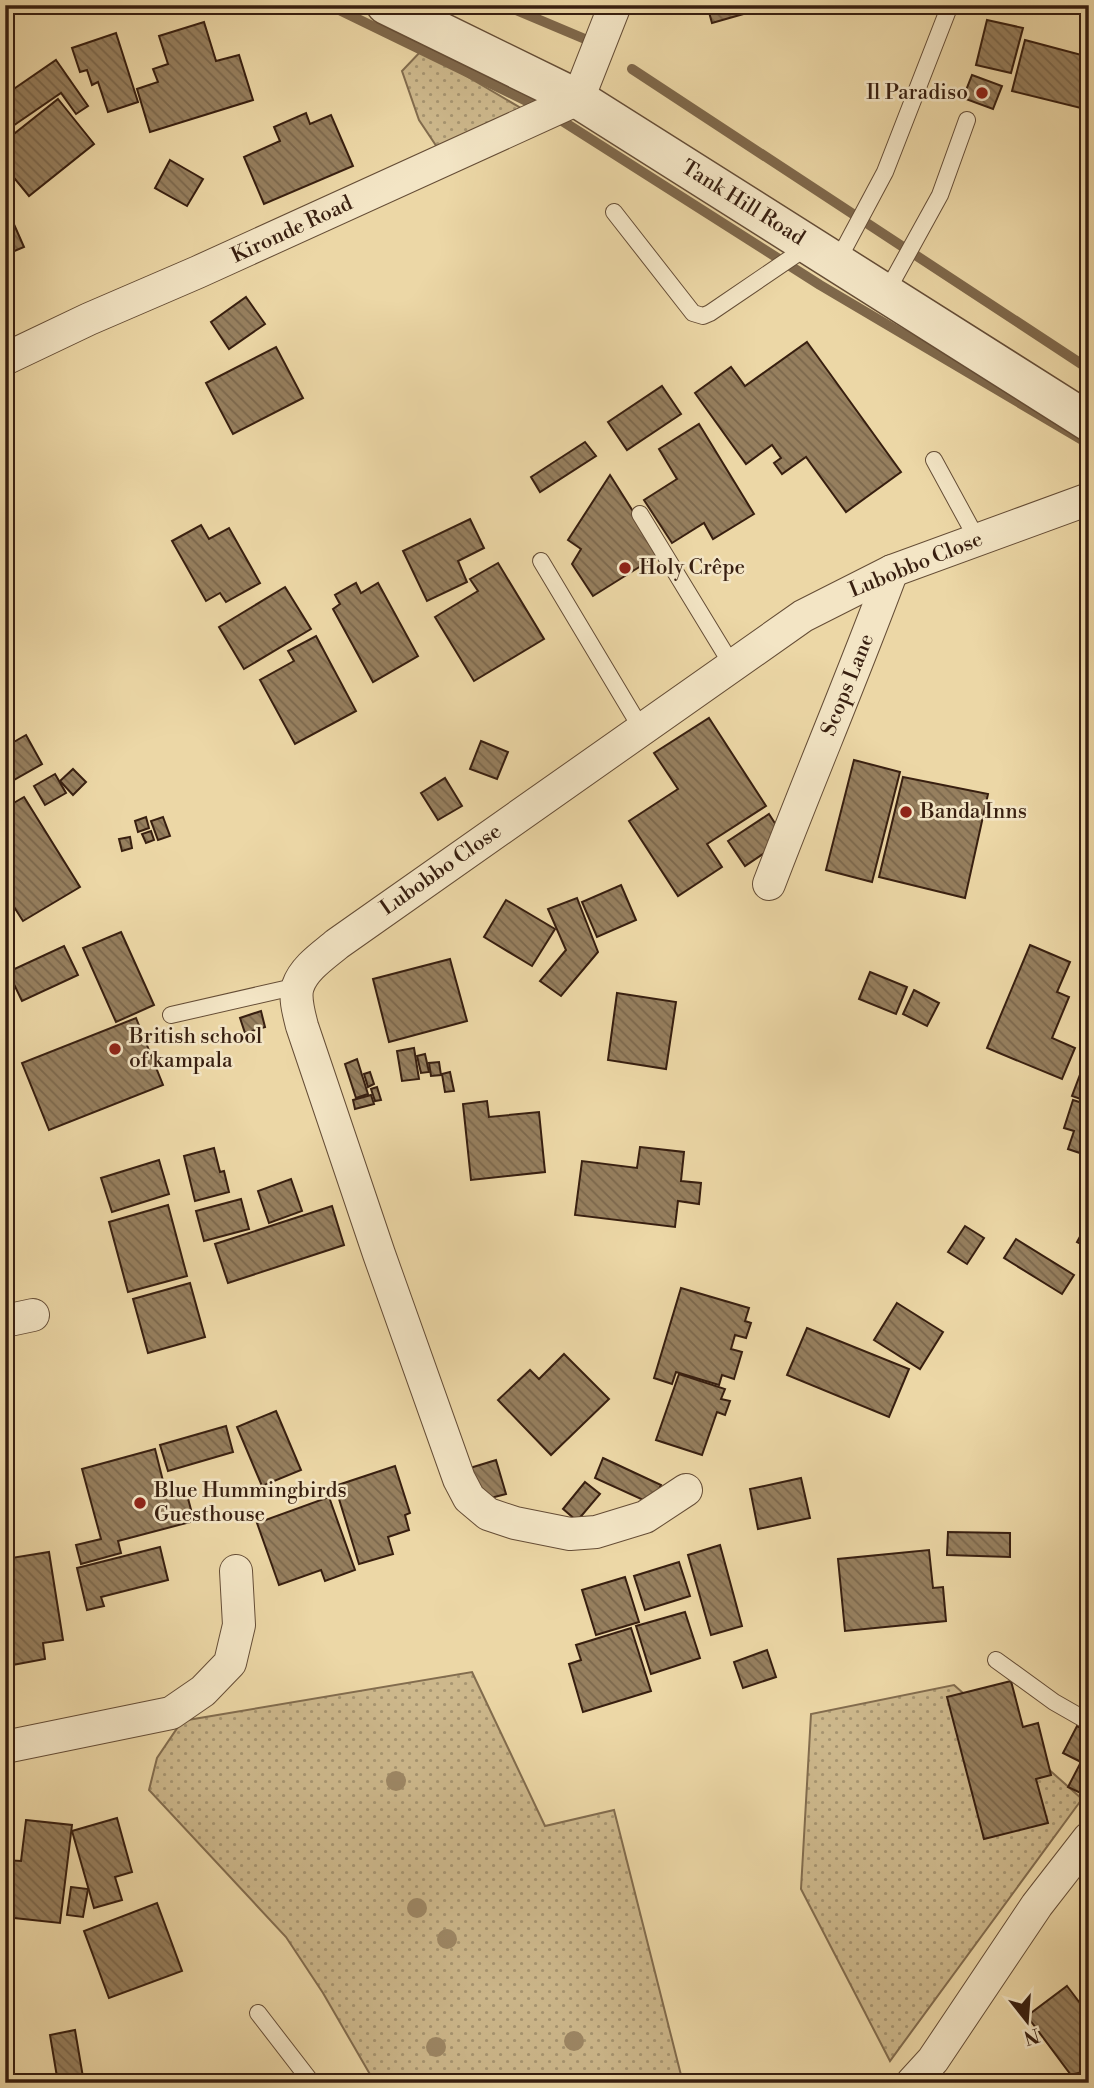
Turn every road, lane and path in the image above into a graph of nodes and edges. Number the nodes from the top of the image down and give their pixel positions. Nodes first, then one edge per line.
1 (386, 5) edge
2 (615, 5) edge
3 (950, 5) edge
4 (578, 99) junction
5 (967, 120) dead end
6 (614, 212) dead end
7 (814, 255) junction
8 (886, 293) junction
9 (5, 359) edge
10 (1089, 422) edge
11 (934, 460) dead end
12 (1089, 499) edge
13 (640, 514) dead end
14 (977, 538) junction
15 (541, 561) dead end
16 (892, 570) junction
17 (732, 665) junction
18 (641, 729) junction
19 (769, 884) dead end
20 (298, 986) junction
21 (172, 1015) dead end
22 (686, 1490) dead end
23 (236, 1571) dead end
24 (996, 1660) dead end
25 (1089, 1722) edge
26 (5, 1747) edge
27 (1089, 1838) edge
28 (258, 2013) dead end
29 (312, 2083) edge
30 (912, 2083) edge

1 - 4 street, Tank Hill Road
2 - 4 street
3 - 7 lane
4 - 7 street, Tank Hill Road
4 - 9 street, Kironde Road
5 - 8 lane
6 - 7 lane
7 - 8 street, Tank Hill Road
8 - 10 street, Tank Hill Road
11 - 14 lane
12 - 14 street, Lubobbo Close
13 - 17 lane
14 - 16 street, Lubobbo Close
15 - 18 lane
16 - 17 street, Lubobbo Close
16 - 19 street, Scops Lane
17 - 18 street, Lubobbo Close
18 - 20 street, Lubobbo Close
20 - 21 lane
20 - 22 street
23 - 26 street
24 - 25 lane
27 - 30 street
28 - 29 lane

